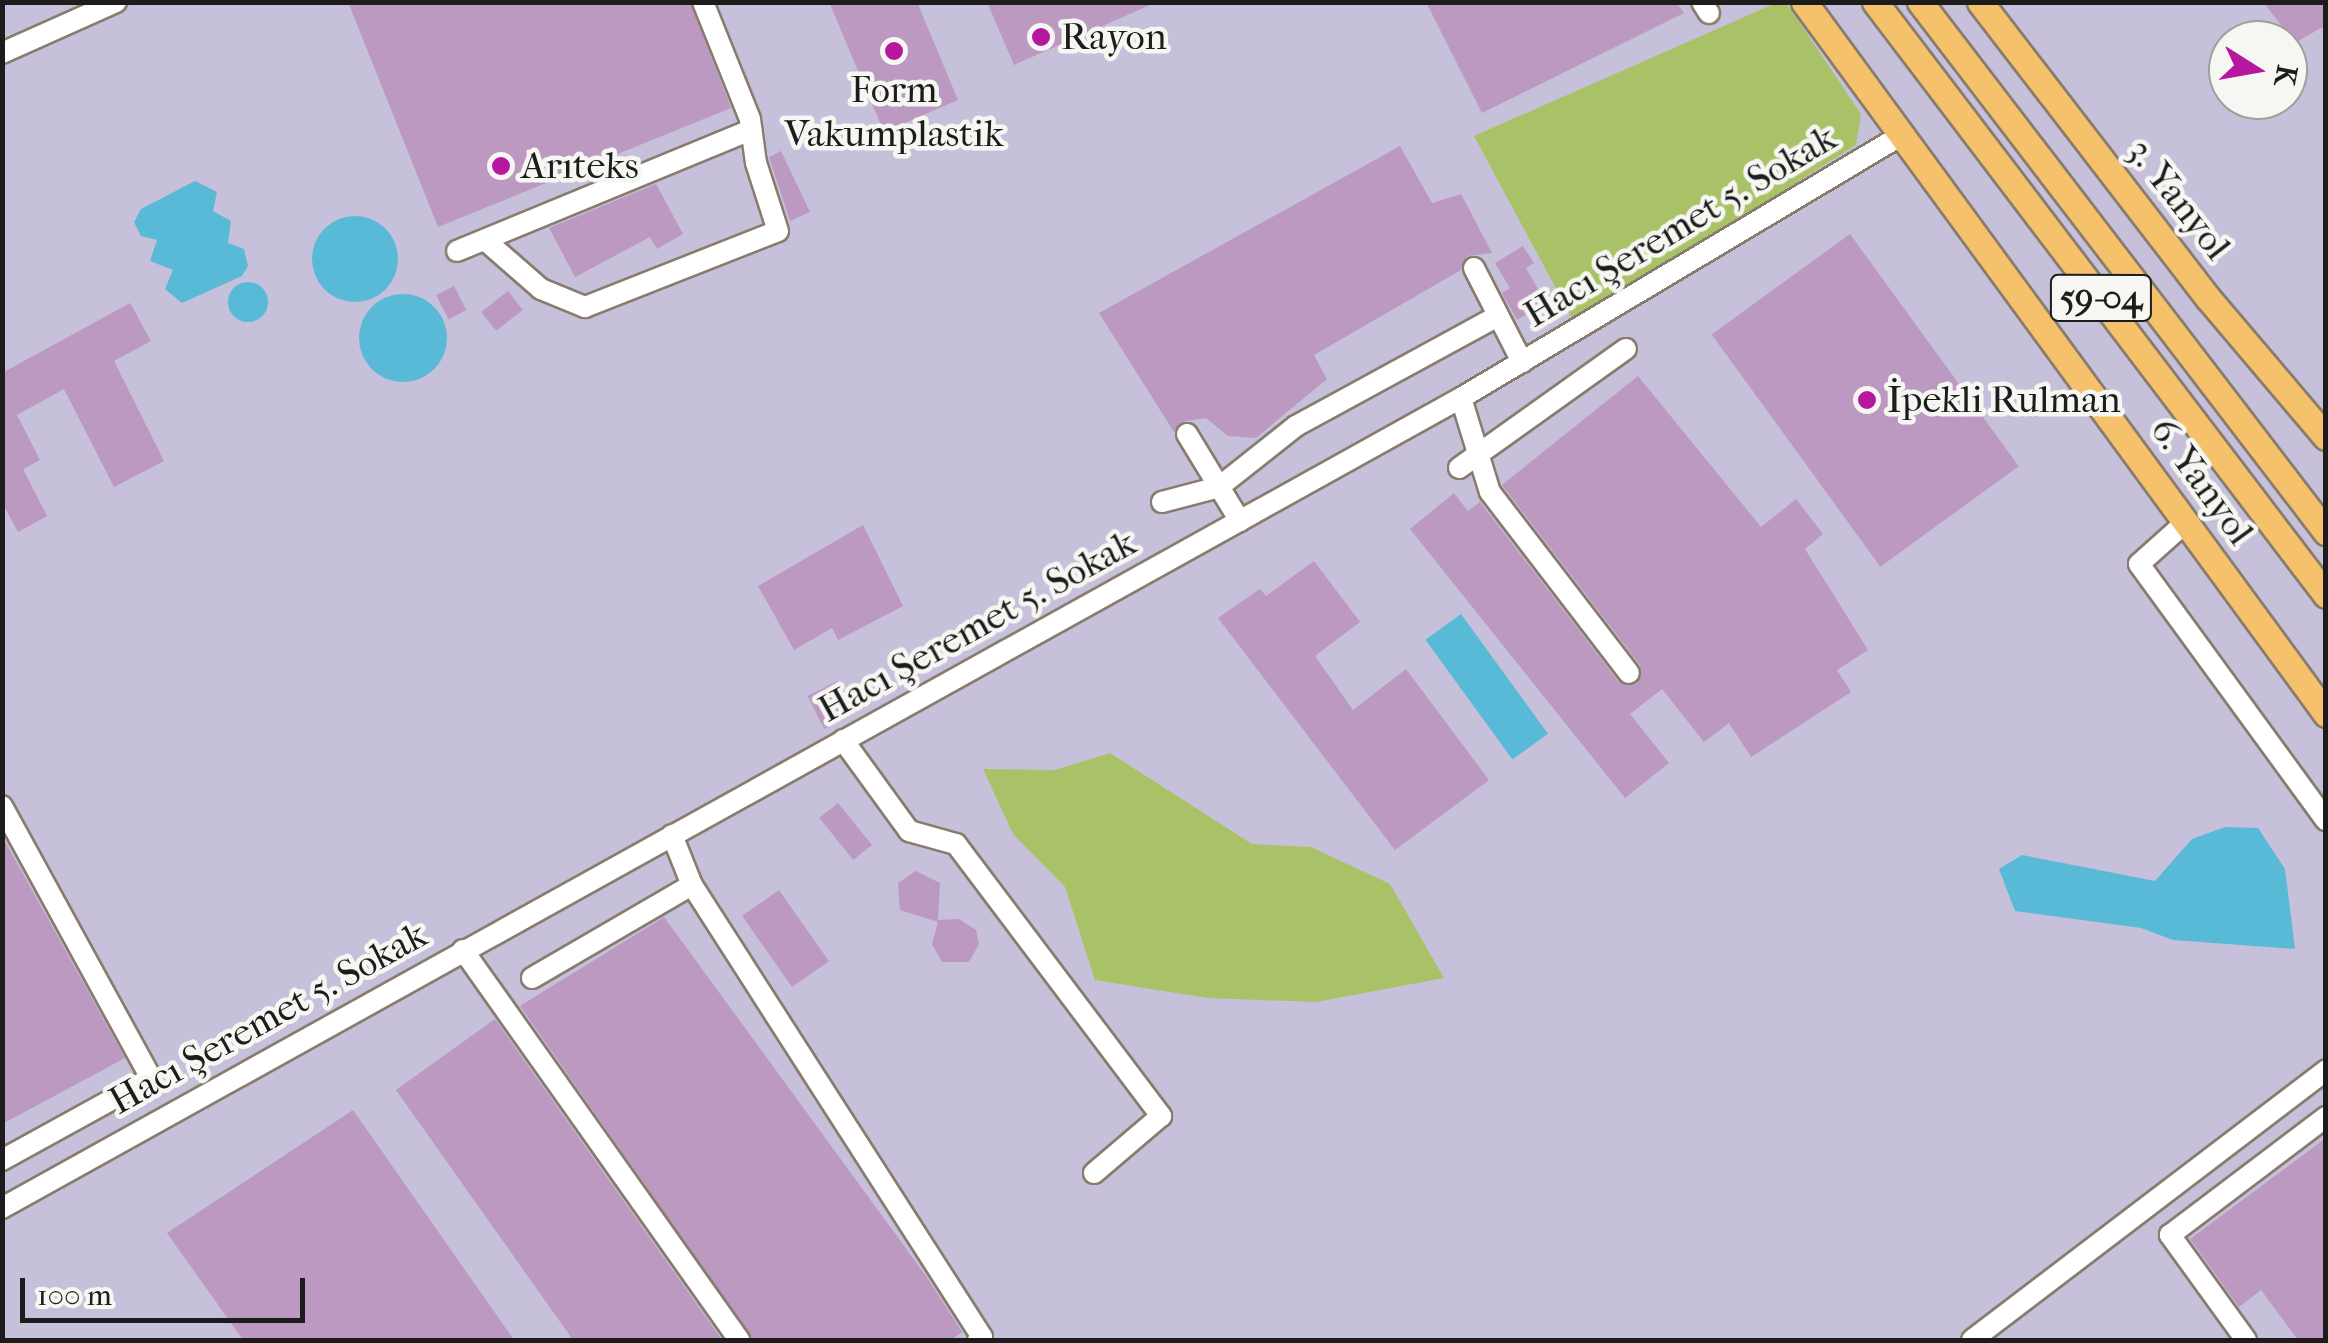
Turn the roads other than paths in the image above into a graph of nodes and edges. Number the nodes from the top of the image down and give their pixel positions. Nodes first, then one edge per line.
1 (116, 2) edge
2 (703, 2) edge
3 (1804, 2) edge
4 (1875, 2) edge
5 (1920, 2) edge
6 (1980, 2) edge
7 (2, 53) edge
8 (752, 130) junction
9 (1900, 136) junction
10 (486, 241) junction
11 (457, 251) dead end
12 (1474, 268) dead end
13 (1498, 316) junction
14 (1626, 349) dead end
15 (1522, 362) junction
16 (1461, 398) junction
17 (1187, 434) dead end
18 (2326, 437) edge
19 (1480, 452) junction
20 (1460, 468) dead end
21 (1220, 487) junction
22 (1162, 502) dead end
23 (1240, 521) junction
24 (2186, 522) junction
25 (2326, 532) edge
26 (2326, 595) edge
27 (1629, 673) dead end
28 (2326, 714) edge
29 (843, 740) junction
30 (2, 806) edge
31 (2326, 820) edge
32 (672, 835) junction
33 (692, 885) junction
34 (463, 950) junction
35 (532, 978) dead end
36 (2326, 1070) edge
37 (2326, 1117) edge
38 (2, 1160) edge
39 (1094, 1173) dead end
40 (2, 1208) edge
41 (739, 1340) edge
42 (978, 1340) edge
43 (1972, 1340) edge
44 (2246, 1340) edge

1 - 7 street
2 - 8 street
3 - 9 main road, 6. Yanyol
4 - 26 main road, 59-04
5 - 25 main road, 59-04
6 - 18 main road, 3. Yanyol
8 - 10 street
8 - 10 street
9 - 15 street, Hacı Şeremet 5. Sokak
9 - 24 main road, 6. Yanyol
10 - 11 street
12 - 13 street
13 - 15 street
13 - 21 street
14 - 19 street
15 - 16 street, Hacı Şeremet 5. Sokak
16 - 19 street
16 - 23 street, Hacı Şeremet 5. Sokak
17 - 21 street
19 - 20 street
19 - 27 street
21 - 22 street
21 - 23 street
23 - 29 street, Hacı Şeremet 5. Sokak
24 - 28 main road, 6. Yanyol
24 - 31 street
29 - 32 street, Hacı Şeremet 5. Sokak
29 - 39 street
30 - 38 street
32 - 33 street
32 - 34 street, Hacı Şeremet 5. Sokak
33 - 35 street
33 - 42 street
34 - 40 street, Hacı Şeremet 5. Sokak
34 - 41 street
36 - 43 street
37 - 44 street

